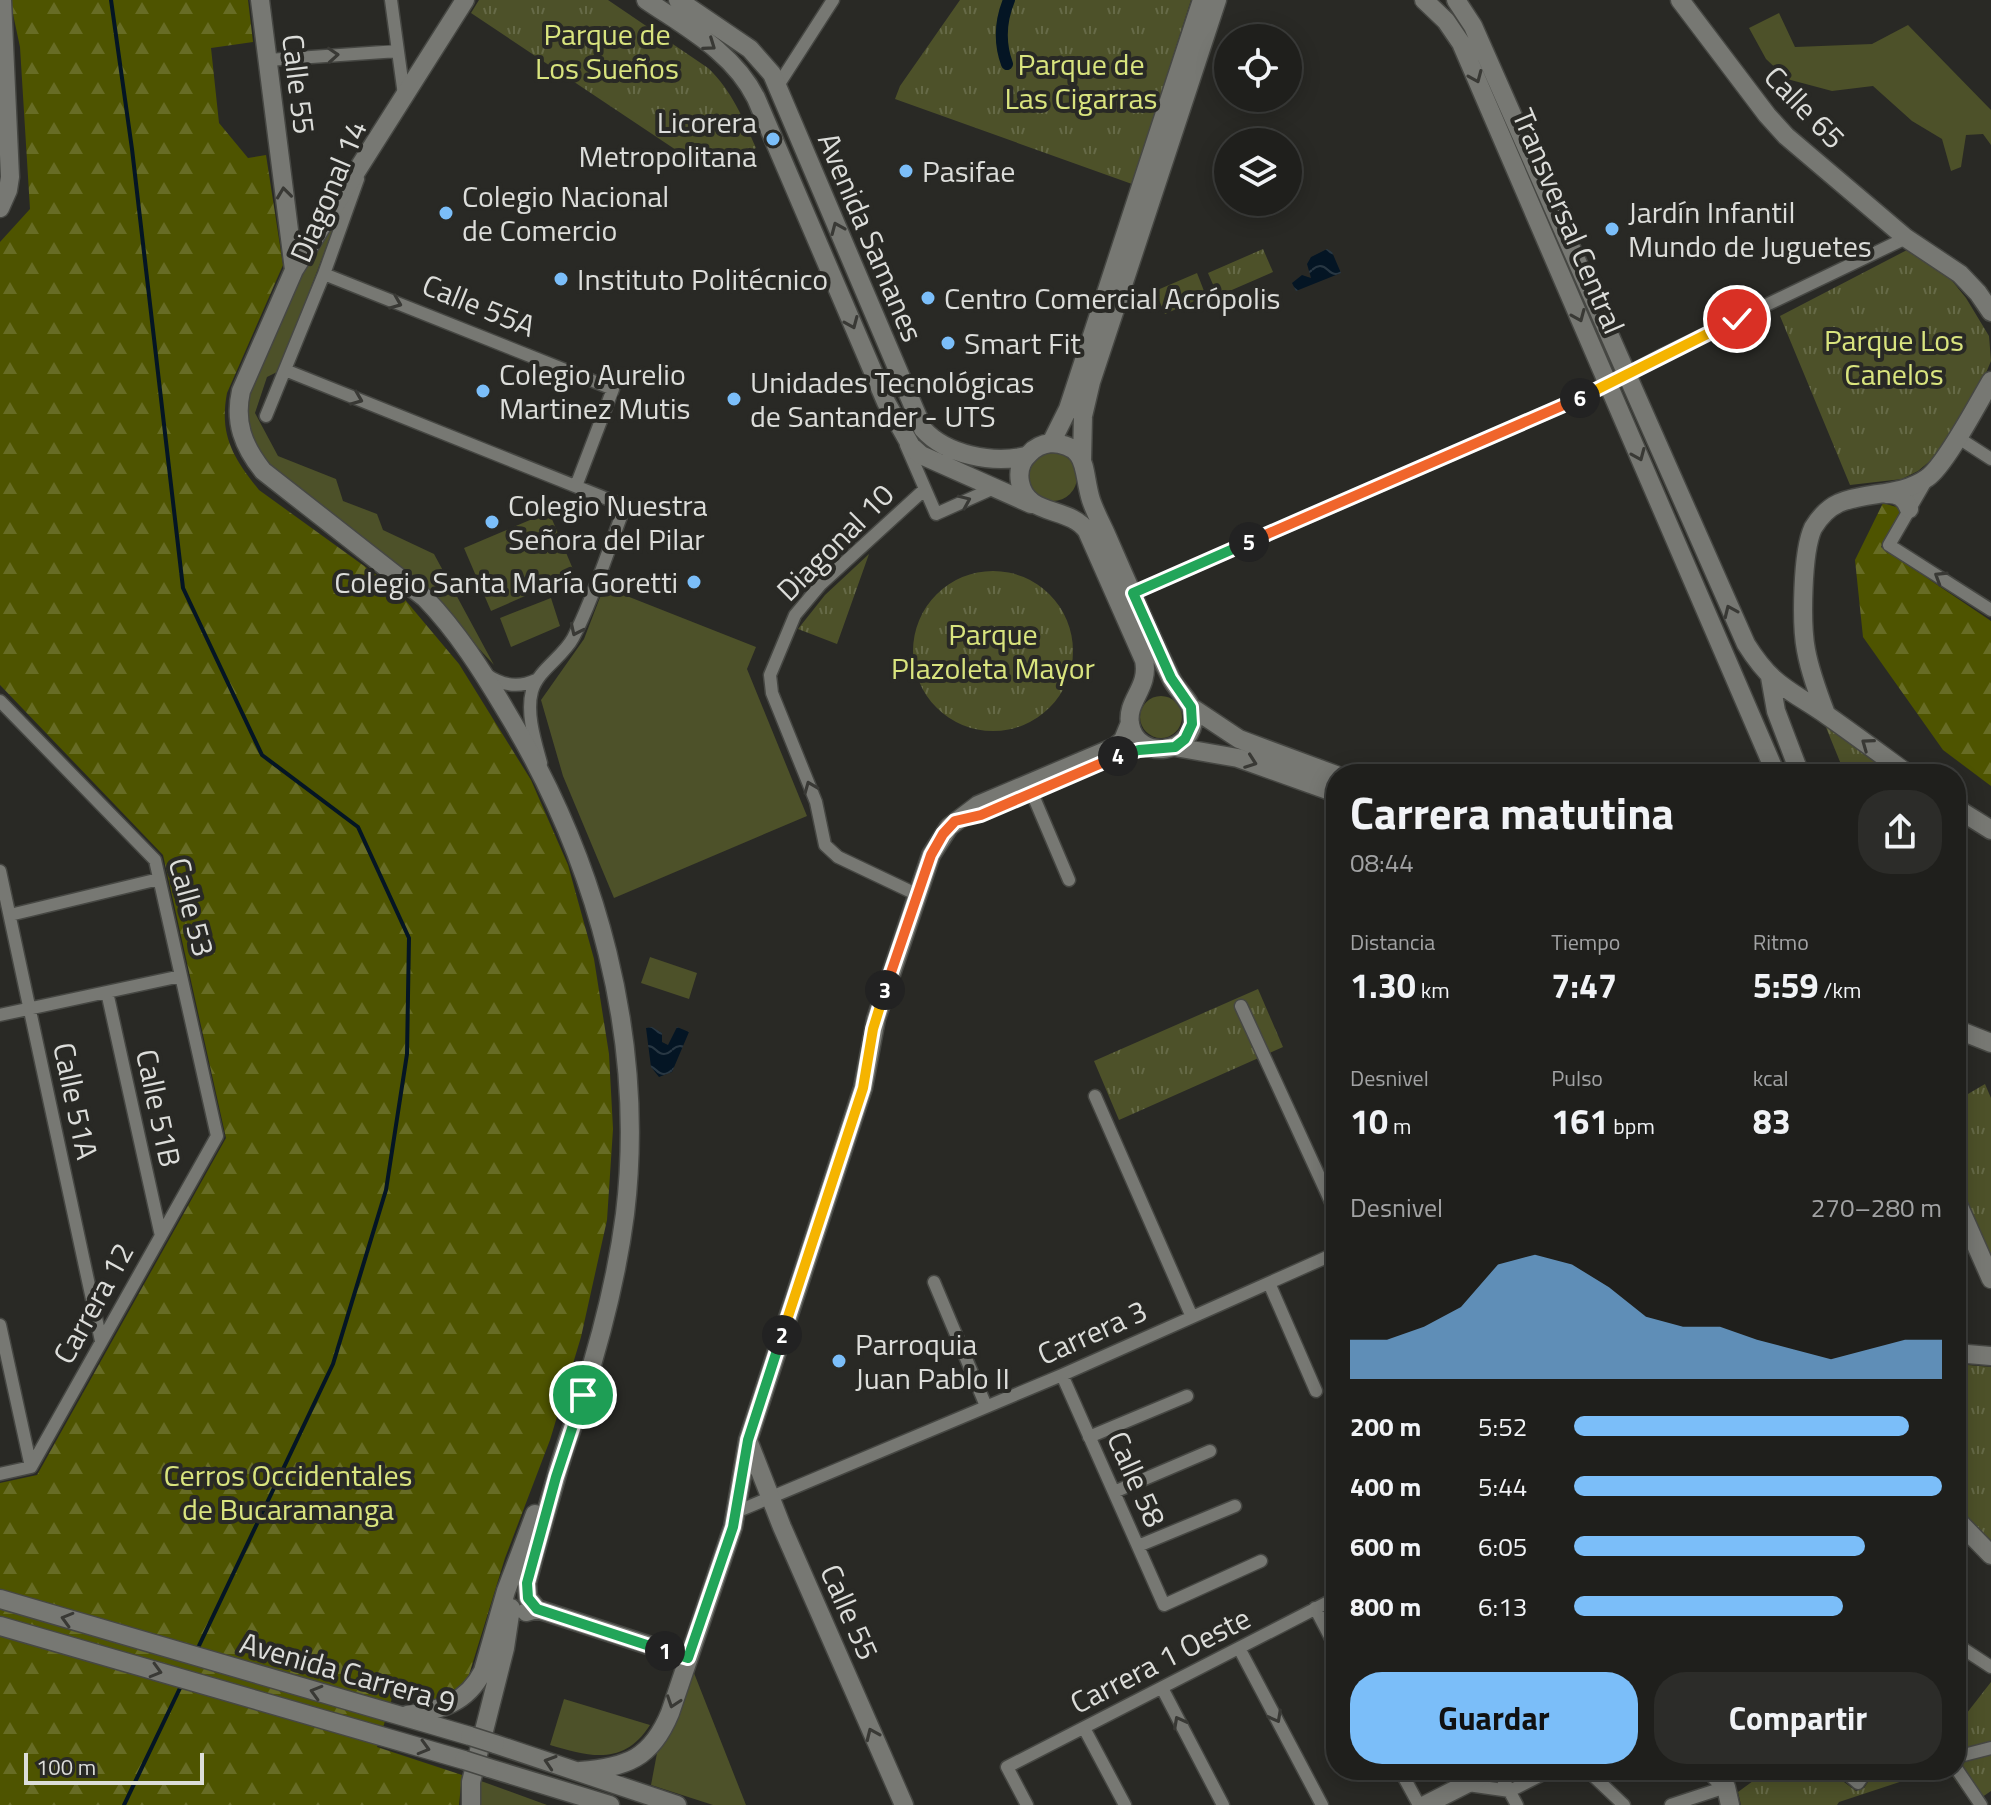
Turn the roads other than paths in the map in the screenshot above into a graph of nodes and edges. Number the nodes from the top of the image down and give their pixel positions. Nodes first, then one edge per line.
1 (2, 0) edge
2 (260, 0) edge
3 (391, 0) edge
4 (465, 0) edge
5 (646, 0) edge
6 (678, 0) edge
7 (833, 0) edge
8 (1202, 0) edge
9 (1217, 0) edge
10 (1424, 0) edge
11 (1456, 0) edge
12 (1680, 0) edge
13 (398, 51) junction
14 (2, 52) edge
15 (268, 60) junction
16 (777, 87) junction
17 (404, 95) junction
18 (368, 153) junction
19 (0, 208) edge
20 (1906, 238) junction
21 (294, 270) junction
22 (324, 274) junction
23 (1989, 306) edge
24 (285, 370) junction
25 (1626, 374) junction
26 (1991, 381) edge
27 (1609, 384) junction
28 (266, 416) dead end
29 (895, 420) junction
30 (1957, 437) junction
31 (1051, 443) junction
32 (1026, 456) junction
33 (1991, 459) edge
34 (1082, 460) junction
35 (1927, 478) junction
36 (576, 486) junction
37 (994, 488) junction
38 (925, 489) junction
39 (1886, 494) junction
40 (1035, 506) junction
41 (1909, 509) junction
42 (936, 514) joint
43 (1133, 593) junction
44 (1991, 610) edge
45 (482, 671) junction
46 (1770, 677) junction
47 (536, 680) junction
48 (1799, 684) junction
49 (1742, 696) junction
50 (0, 701) edge
51 (1191, 707) junction
52 (1826, 714) junction
53 (1130, 723) junction
54 (1784, 733) junction
55 (1175, 747) junction
56 (1153, 749) junction
57 (1772, 764) edge
58 (1796, 764) edge
59 (1894, 764) edge
60 (1326, 771) edge
61 (547, 780) junction
62 (1326, 789) edge
63 (1032, 793) junction
64 (1966, 814) edge
65 (955, 821) junction
66 (1991, 830) edge
67 (0, 871) edge
68 (159, 879) junction
69 (1069, 880) dead end
70 (918, 895) junction
71 (3, 897) edge
72 (10, 915) junction
73 (181, 976) junction
74 (107, 992) junction
75 (1241, 1006) dead end
76 (29, 1009) junction
77 (0, 1015) edge
78 (1966, 1033) edge
79 (1991, 1043) edge
80 (1095, 1096) dead end
81 (217, 1136) joint
82 (1326, 1191) edge
83 (1966, 1223) edge
84 (161, 1236) junction
85 (1326, 1257) edge
86 (1991, 1279) edge
87 (934, 1282) dead end
88 (1269, 1283) junction
89 (1192, 1317) junction
90 (0, 1325) edge
91 (101, 1341) junction
92 (1966, 1354) edge
93 (1991, 1356) edge
94 (1062, 1375) junction
95 (1316, 1391) dead end
96 (1187, 1396) dead end
97 (986, 1406) junction
98 (1089, 1437) junction
99 (748, 1440) junction
100 (1210, 1451) dead end
101 (31, 1467) junction
102 (0, 1474) edge
103 (556, 1477) junction
104 (1114, 1492) junction
105 (770, 1498) junction
106 (1235, 1506) dead end
107 (736, 1512) junction
108 (1966, 1529) edge
109 (1138, 1546) junction
110 (1991, 1555) edge
111 (518, 1557) junction
112 (1261, 1561) dead end
113 (0, 1599) edge
114 (1326, 1603) edge
115 (1315, 1608) junction
116 (537, 1609) junction
117 (0, 1626) edge
118 (1326, 1629) edge
119 (505, 1648) junction
120 (1239, 1648) junction
121 (1966, 1651) edge
122 (688, 1658) junction
123 (1991, 1667) edge
124 (1162, 1688) junction
125 (396, 1715) junction
126 (1084, 1728) junction
127 (1991, 1748) edge
128 (1966, 1754) edge
129 (580, 1771) junction
130 (1405, 1780) edge
131 (1475, 1780) edge
132 (1503, 1780) edge
133 (1531, 1780) edge
134 (1598, 1780) edge
135 (1964, 1780) edge
136 (1466, 1784) junction
137 (561, 1790) junction
138 (1510, 1791) junction
139 (1728, 1796) edge
140 (471, 1805) edge
141 (580, 1805) edge
142 (610, 1805) edge
143 (677, 1805) edge
144 (904, 1805) edge
145 (1027, 1805) edge
146 (1125, 1805) edge
147 (1223, 1805) edge
148 (1322, 1805) edge
149 (1419, 1805) edge
150 (1425, 1805) edge
151 (1517, 1805) edge
152 (1624, 1805) edge
153 (1671, 1805) edge
154 (1981, 1805) edge

1 - 14 main road
2 - 15 main road, Calle 55
3 - 13 street
4 - 17 main road, Diagonal 14
5 -> 29 main road, Avenida Samanes
6 - 16 main road, Avenida Samanes
7 - 16 street
8 - 31 main road
9 - 34 main road
10 -> 27 main road, Transversal Central
11 - 25 main road, Transversal Central
12 - 20 main road, Calle 65
15 -> 13 street
13 - 17 street
14 - 19 main road
21 -> 15 main road, Calle 55
32 -> 16 main road, Avenida Samanes
17 - 18 main road, Diagonal 14
18 - 21 main road
18 - 22 street, Diagonal 14
20 - 23 main road, Calle 65
20 - 25 street
21 - 45 main road
22 - 24 street, Diagonal 14
22 -> 36 street, Calle 55A
24 - 28 street, Diagonal 14
24 -> 36 street
25 - 27 street
46 -> 25 main road, Transversal Central
26 - 30 main road
27 - 43 street
27 -> 49 main road, Transversal Central
29 - 37 main road, Avenida Samanes
29 - 38 street, Avenida Samanes
30 - 33 street
30 - 35 main road
31 - 32 main road
31 - 34 main road
32 - 40 main road
34 - 43 main road
35 - 39 main road
35 - 41 street
36 -> 47 street
37 - 40 main road, Avenida Samanes
42 -> 37 street, Diagonal 10
38 - 42 street, Avenida Samanes
70 -> 38 street, Diagonal 10
39 - 41 main road
39 - 48 main road
40 - 53 main road, Avenida Samanes
44 -> 41 street
43 - 51 main road
45 - 47 street
45 - 61 main road
46 - 48 main road, Transversal Central
46 - 49 main road
46 - 54 main road
47 - 61 street
48 - 52 main road, Transversal Central
48 - 52 main road
48 - 54 main road
49 - 57 main road, Transversal Central
50 - 68 street, Calle 53
51 - 55 main road
51 - 60 main road
59 -> 52 main road, Transversal Central
53 - 56 main road
53 - 65 main road
54 - 58 main road
55 - 56 main road
55 -> 62 main road
56 - 63 main road
61 - 103 main road
63 - 65 main road
63 - 69 street
64 - 66 main road
65 - 70 main road
67 - 71 street, Calle 51A
68 - 72 street
68 - 73 street, Calle 53
70 - 99 main road
71 - 72 street, Calle 51A
72 - 76 street, Calle 51A
73 - 74 street
73 - 81 street, Calle 53
74 - 76 street
74 - 84 street, Calle 51B
75 - 82 street
76 - 77 street
76 - 91 street, Calle 51A
78 - 79 main road
80 - 89 street
81 - 84 street, Carrera 12
83 - 86 main road
84 - 91 street, Carrera 12
85 - 88 street, Carrera 3
87 - 97 street
88 - 89 street, Carrera 3
88 - 95 street
89 - 94 street, Carrera 3
90 - 101 street
91 - 101 street, Carrera 12
92 - 93 main road
94 - 97 street, Carrera 3
94 - 98 street, Calle 58
96 - 98 street
97 - 105 street, Carrera 3
98 - 104 street, Calle 58
99 - 105 main road, Calle 55
99 - 107 main road
100 - 104 street
101 - 102 street
103 - 111 main road
103 - 116 main road
104 - 109 street, Calle 58
105 - 107 street, Carrera 3
144 -> 105 main road, Calle 55
106 - 109 street
107 - 122 main road
108 - 110 main road
109 - 112 street, Calle 58
111 - 119 main road
111 - 125 main road
125 -> 113 main road, Avenida Carrera 9
114 - 115 street, Carrera 1 Oeste
115 - 118 street
115 - 120 street, Carrera 1 Oeste
116 - 119 main road
116 - 122 main road
117 -> 137 main road, Avenida Carrera 9, bridge
119 - 140 main road
120 - 124 street, Carrera 1 Oeste
120 -> 148 street
121 - 123 street
122 -> 129 main road
124 - 126 street, Carrera 1 Oeste
147 -> 124 street
129 -> 125 main road, Avenida Carrera 9, bridge
126 - 145 street, Carrera 1 Oeste
126 - 146 street
127 - 128 street
129 - 143 main road, Avenida Carrera 9
130 - 149 street
131 - 136 main road
132 - 138 street
133 - 138 street
134 - 152 street
135 - 154 street
136 - 138 street
136 - 150 main road
137 - 141 street
137 - 142 main road, Avenida Carrera 9
138 - 151 street
139 - 153 street

